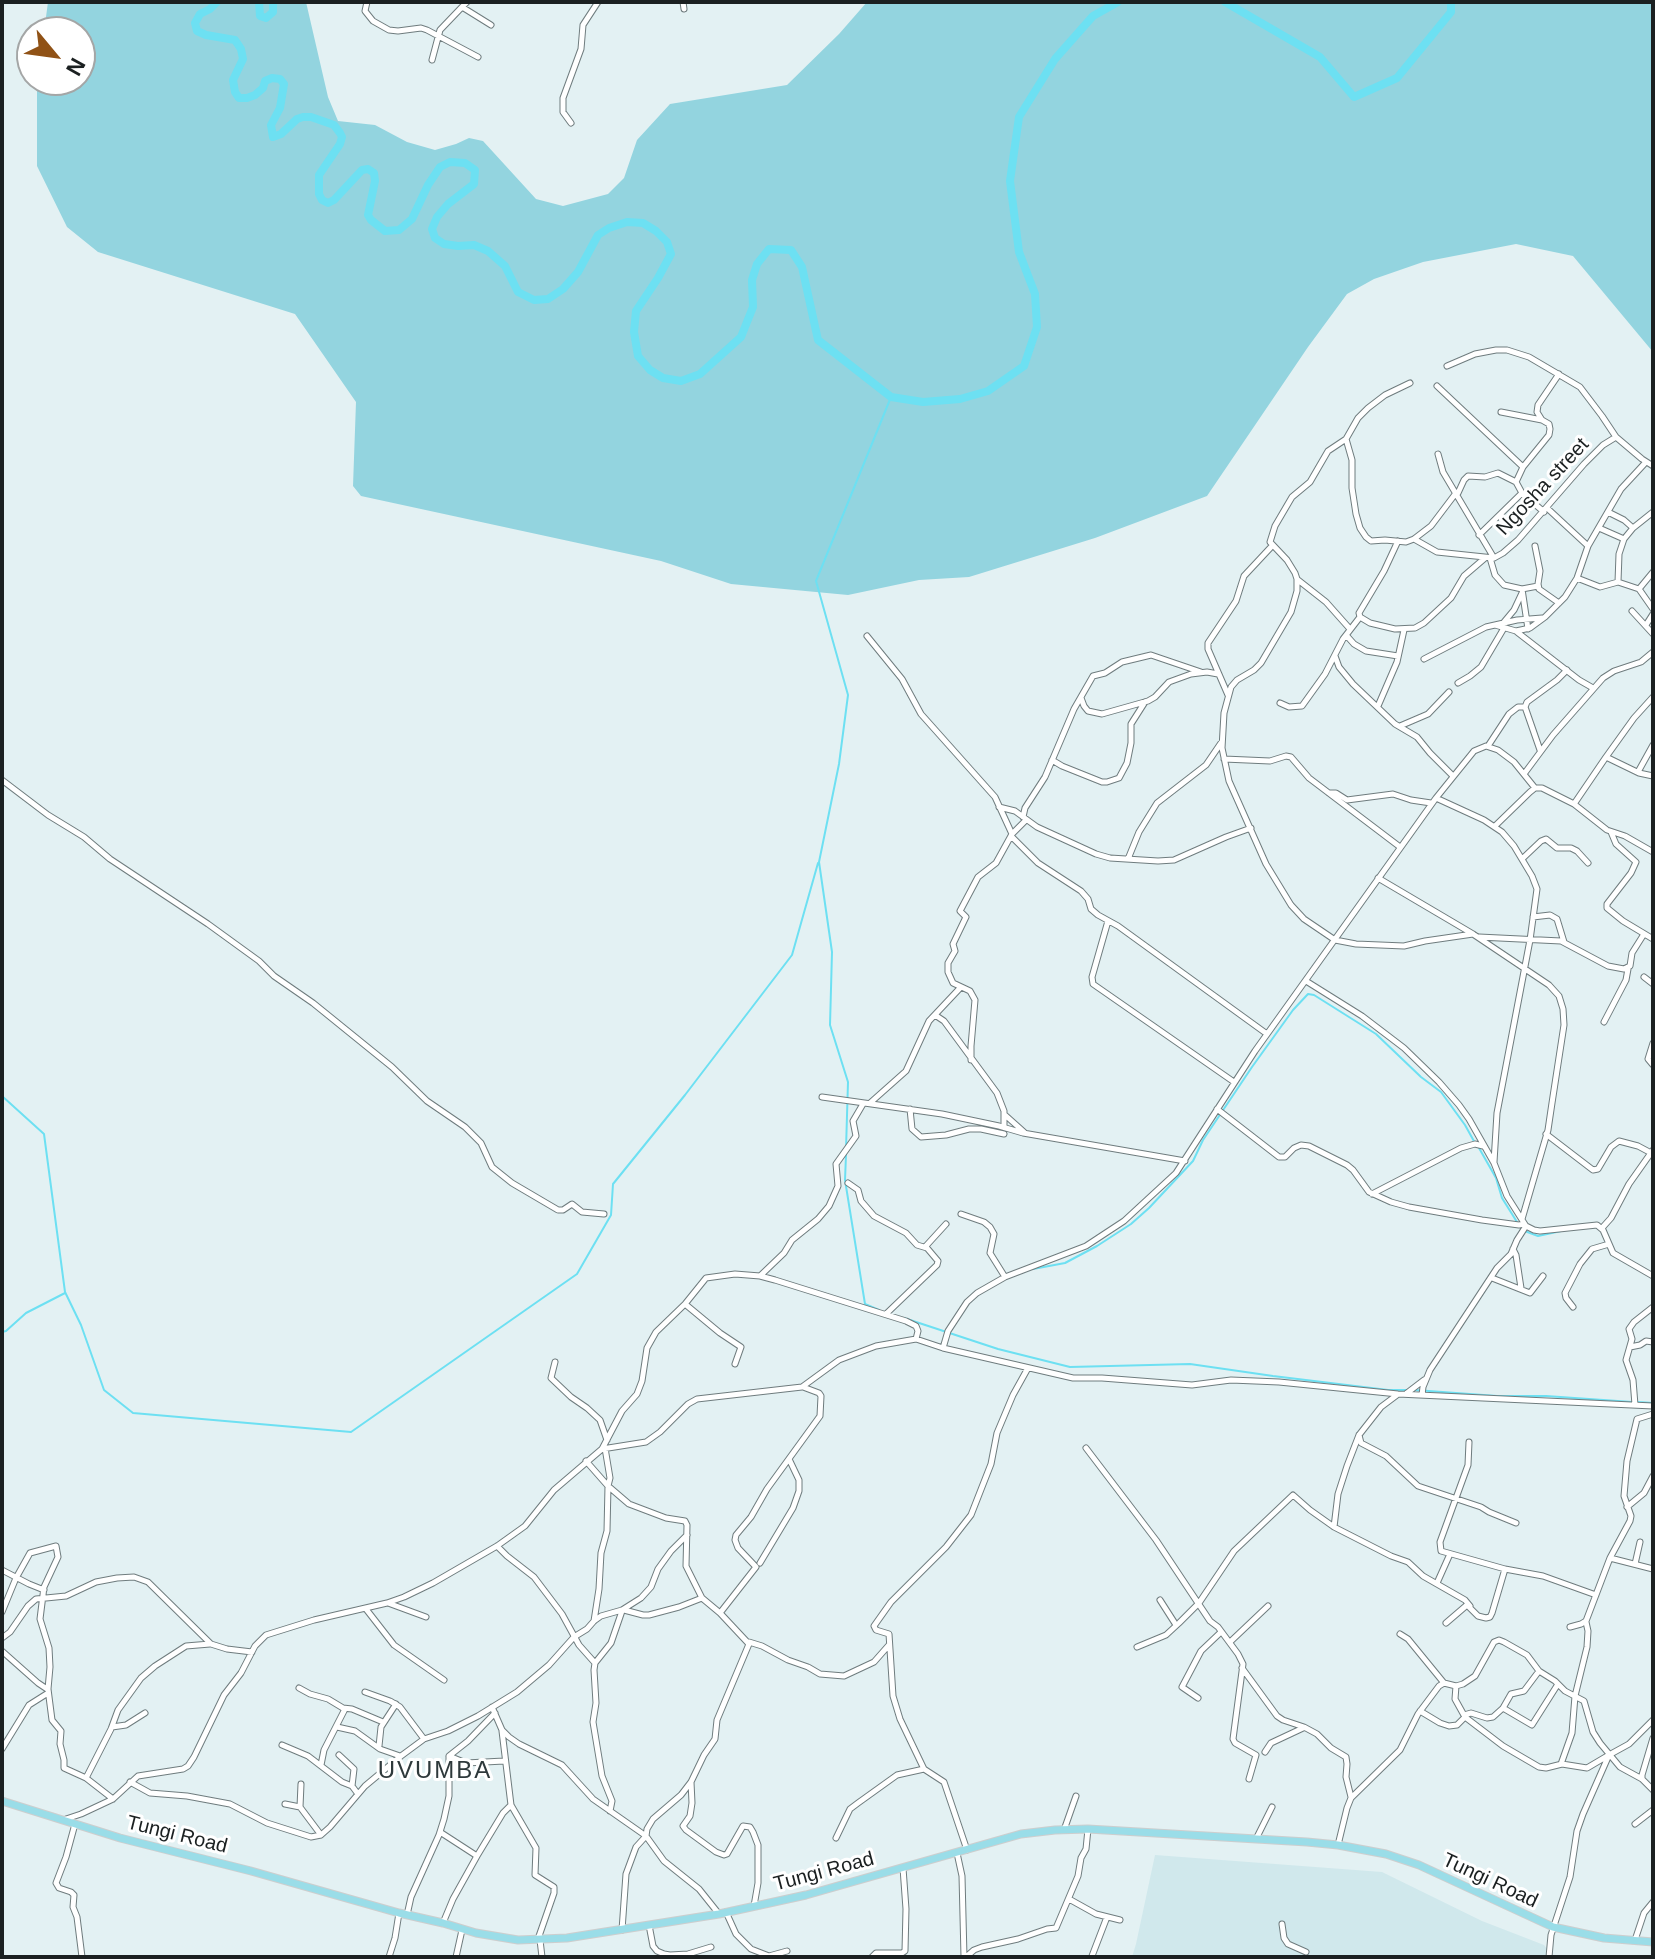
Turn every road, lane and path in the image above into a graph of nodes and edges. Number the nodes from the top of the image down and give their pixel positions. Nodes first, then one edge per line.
1 (367, 2) edge
2 (598, 2) edge
3 (464, 5) edge
4 (491, 25) dead end
5 (438, 36) junction
6 (478, 57) dead end
7 (432, 60) dead end
8 (571, 123) dead end
9 (1447, 366) dead end
10 (1559, 374) junction
11 (1410, 383) dead end
12 (1437, 386) dead end
13 (1501, 412) dead end
14 (1542, 420) junction
15 (1616, 437) junction
16 (1346, 439) junction
17 (1438, 454) dead end
18 (1646, 462) junction
19 (1653, 466) edge
20 (1523, 467) junction
21 (1466, 477) junction
22 (1452, 478) junction
23 (1516, 482) junction
24 (1457, 493) junction
25 (1522, 493) junction
26 (1545, 510) junction
27 (1608, 512) junction
28 (1653, 512) edge
29 (1599, 528) junction
30 (1633, 528) junction
31 (1479, 535) junction
32 (1414, 539) junction
33 (1624, 539) junction
34 (1398, 541) junction
35 (1272, 546) junction
36 (1535, 546) dead end
37 (1588, 546) junction
38 (1490, 558) junction
39 (1653, 572) edge
40 (1577, 578) junction
41 (1297, 579) junction
42 (1618, 582) junction
43 (1538, 586) junction
44 (1639, 589) junction
45 (1522, 590) junction
46 (1559, 603) junction
47 (1632, 611) dead end
48 (1653, 612) edge
49 (1360, 617) junction
50 (1543, 618) junction
51 (1525, 619) junction
52 (1646, 625) junction
53 (1504, 626) junction
54 (1528, 629) junction
55 (1404, 630) junction
56 (1516, 631) junction
57 (1348, 632) junction
58 (1653, 634) edge
59 (867, 636) dead end
60 (1653, 652) edge
61 (1335, 656) junction
62 (1398, 656) junction
63 (1424, 659) dead end
64 (1567, 670) junction
65 (1201, 672) junction
66 (1219, 674) junction
67 (1458, 683) dead end
68 (1593, 688) junction
69 (1449, 692) dead end
70 (1228, 695) junction
71 (1653, 697) edge
72 (1081, 698) junction
73 (1145, 702) junction
74 (1280, 703) dead end
75 (1378, 706) junction
76 (1525, 707) junction
77 (1087, 710) junction
78 (1072, 713) junction
79 (1399, 726) junction
80 (1222, 742) junction
81 (1653, 745) edge
82 (1488, 746) junction
83 (1540, 751) junction
84 (1606, 757) junction
85 (1224, 759) junction
86 (1052, 760) junction
87 (1638, 772) junction
88 (1524, 774) junction
89 (1453, 776) junction
90 (1653, 776) edge
91 (2, 780) edge
92 (1535, 788) junction
93 (1328, 793) junction
94 (1434, 800) junction
95 (1574, 804) junction
96 (999, 807) junction
97 (1024, 818) junction
98 (1495, 826) junction
99 (1251, 828) junction
100 (1611, 832) junction
101 (1012, 835) junction
102 (1400, 847) junction
103 (1653, 852) edge
104 (1128, 859) junction
105 (1522, 859) junction
106 (1588, 863) dead end
107 (1378, 878) junction
108 (1533, 917) junction
109 (1108, 921) junction
110 (1644, 934) junction
111 (1475, 936) junction
112 (1653, 939) edge
113 (1335, 940) junction
114 (1530, 940) junction
115 (1564, 942) junction
116 (1628, 968) junction
117 (1524, 969) junction
118 (1644, 977) dead end
119 (1306, 981) junction
120 (1653, 983) edge
121 (961, 987) junction
122 (935, 1015) junction
123 (1604, 1022) dead end
124 (1267, 1034) junction
125 (1653, 1043) edge
126 (971, 1060) junction
127 (1653, 1065) edge
128 (1234, 1082) junction
129 (822, 1097) dead end
130 (866, 1104) junction
131 (910, 1109) junction
132 (1217, 1109) junction
133 (1005, 1115) junction
134 (1004, 1127) junction
135 (1004, 1134) dead end
136 (1028, 1134) junction
137 (1477, 1134) junction
138 (1546, 1134) junction
139 (1468, 1145) junction
140 (1484, 1146) junction
141 (1652, 1152) edge
142 (1185, 1161) junction
143 (1494, 1163) junction
144 (848, 1183) dead end
145 (1372, 1194) junction
146 (604, 1214) dead end
147 (961, 1214) dead end
148 (1524, 1223) junction
149 (946, 1224) dead end
150 (1602, 1228) junction
151 (1609, 1244) junction
152 (925, 1247) junction
153 (1513, 1249) junction
154 (760, 1276) junction
155 (1543, 1276) dead end
156 (1653, 1276) edge
157 (1005, 1277) junction
158 (1492, 1278) junction
159 (1522, 1289) junction
160 (685, 1304) junction
161 (1573, 1307) dead end
162 (1653, 1308) edge
163 (886, 1314) junction
164 (916, 1339) junction
165 (1653, 1342) edge
166 (1630, 1347) junction
167 (943, 1348) junction
168 (555, 1362) dead end
169 (735, 1364) dead end
170 (1028, 1368) junction
171 (1426, 1378) junction
172 (802, 1387) junction
173 (1398, 1394) junction
174 (1407, 1394) junction
175 (1422, 1395) junction
176 (1635, 1405) junction
177 (1653, 1406) edge
178 (1653, 1414) edge
179 (1359, 1435) junction
180 (607, 1440) junction
181 (1469, 1442) dead end
182 (1086, 1448) dead end
183 (603, 1449) junction
184 (789, 1459) junction
185 (586, 1461) junction
186 (1653, 1476) edge
187 (608, 1486) junction
188 (1456, 1499) junction
189 (1627, 1507) junction
190 (1516, 1523) dead end
191 (1334, 1527) junction
192 (687, 1535) junction
193 (1640, 1542) dead end
194 (497, 1546) junction
195 (1450, 1554) junction
196 (1610, 1558) junction
197 (760, 1563) dead end
198 (1635, 1564) junction
199 (1505, 1569) junction
200 (1653, 1569) edge
201 (2, 1570) edge
202 (16, 1578) junction
203 (1437, 1583) junction
204 (44, 1590) junction
205 (1596, 1595) junction
206 (42, 1598) junction
207 (702, 1598) junction
208 (1160, 1600) dead end
209 (387, 1603) junction
210 (1199, 1603) junction
211 (1268, 1606) dead end
212 (1470, 1606) junction
213 (366, 1609) junction
214 (622, 1610) junction
215 (2, 1612) edge
216 (720, 1613) junction
217 (426, 1617) dead end
218 (594, 1621) junction
219 (1586, 1621) junction
220 (1446, 1623) dead end
221 (1176, 1625) junction
222 (1570, 1627) dead end
223 (1221, 1632) junction
224 (1400, 1634) dead end
225 (574, 1637) junction
226 (2, 1638) edge
227 (748, 1642) junction
228 (1230, 1642) junction
229 (211, 1644) junction
230 (890, 1645) junction
231 (1137, 1647) dead end
232 (2, 1651) edge
233 (252, 1652) junction
234 (595, 1663) junction
235 (1242, 1668) junction
236 (1539, 1671) junction
237 (444, 1680) dead end
238 (1444, 1683) junction
239 (1558, 1684) junction
240 (1577, 1685) junction
241 (1456, 1686) junction
242 (299, 1688) dead end
243 (48, 1691) junction
244 (365, 1692) dead end
245 (1575, 1696) junction
246 (1198, 1698) dead end
247 (1583, 1699) junction
248 (396, 1704) junction
249 (1503, 1708) junction
250 (345, 1709) junction
251 (493, 1710) junction
252 (1420, 1711) junction
253 (145, 1713) dead end
254 (1465, 1716) junction
255 (1653, 1720) edge
256 (383, 1722) junction
257 (112, 1727) junction
258 (337, 1727) junction
259 (1304, 1727) junction
260 (502, 1730) junction
261 (1653, 1738) edge
262 (424, 1739) junction
263 (282, 1745) dead end
264 (379, 1746) junction
265 (2, 1749) edge
266 (1265, 1752) dead end
267 (339, 1755) dead end
268 (1609, 1755) junction
269 (401, 1756) junction
270 (449, 1756) junction
271 (504, 1761) junction
272 (1561, 1764) junction
273 (321, 1765) junction
274 (924, 1769) junction
275 (86, 1778) junction
276 (1249, 1779) dead end
277 (1642, 1779) junction
278 (130, 1782) junction
279 (691, 1782) junction
280 (301, 1784) dead end
281 (352, 1786) junction
282 (1653, 1790) edge
283 (358, 1794) junction
284 (1076, 1796) dead end
285 (1351, 1798) junction
286 (113, 1799) junction
287 (2, 1801) edge
288 (285, 1804) dead end
289 (511, 1805) junction
290 (300, 1807) junction
291 (1272, 1807) dead end
292 (1653, 1810) edge
293 (610, 1811) junction
294 (64, 1820) junction
295 (75, 1823) junction
296 (1635, 1824) dead end
297 (1088, 1829) junction
298 (1064, 1830) junction
299 (440, 1832) junction
300 (321, 1835) junction
301 (646, 1836) junction
302 (836, 1838) dead end
303 (1256, 1839) junction
304 (1338, 1845) junction
305 (967, 1850) junction
306 (957, 1853) junction
307 (477, 1856) junction
308 (903, 1868) junction
309 (1069, 1899) junction
310 (1653, 1902) edge
311 (753, 1907) junction
312 (723, 1913) junction
313 (403, 1914) junction
314 (1107, 1917) junction
315 (1120, 1920) dead end
316 (443, 1923) junction
317 (1282, 1924) dead end
318 (649, 1925) junction
319 (1553, 1927) junction
320 (462, 1930) junction
321 (622, 1930) junction
322 (539, 1940) junction
323 (1635, 1940) junction
324 (1653, 1942) edge
325 (711, 1947) dead end
326 (787, 1951) dead end
327 (1306, 1952) dead end
328 (1092, 1956) edge
329 (82, 1957) edge
330 (389, 1957) edge
331 (456, 1957) edge
332 (542, 1957) edge
333 (872, 1957) edge
334 (965, 1957) edge
335 (1549, 1957) edge

1 - 5 street
2 - 8 street
3 - 4 street
3 - 5 street
5 - 6 street
5 - 7 street
9 - 10 street
10 - 14 street
10 - 15 street
11 - 16 street
12 - 20 street
13 - 14 street
14 - 20 street
15 - 18 street
15 - 26 street, Ngosha street
16 - 34 street
16 - 35 street
17 - 22 street
18 - 19 street
18 - 27 street
20 - 23 street
21 - 22 street
21 - 23 street
21 - 24 street
22 - 24 street
23 - 25 street
24 - 31 street
24 - 32 street
25 - 26 street
25 - 31 street
26 - 37 street
26 - 38 street, Ngosha street
27 - 29 street
27 - 30 street
28 - 30 street
29 - 33 street
29 - 37 street
30 - 33 street
31 - 38 street
32 - 34 street
32 - 38 street
33 - 42 street
34 - 49 street
35 - 41 street
35 - 66 street
36 - 43 street
37 - 40 street
38 - 45 street
38 - 55 street, Ngosha street
39 - 44 street
40 - 42 street
40 - 46 street
41 - 57 street
41 - 70 street
42 - 44 street
43 - 45 street
43 - 46 street
44 - 48 street
45 - 51 street
45 - 53 street
46 - 50 street
47 - 52 street
48 - 52 street
49 - 55 street
49 - 57 street
50 - 51 street
50 - 54 street
51 - 53 street
51 - 54 street
52 - 58 street
53 - 56 street
53 - 63 street
53 - 67 street
54 - 56 street
55 - 62 street
56 - 64 street
57 - 61 street
57 - 62 street
59 - 96 street
60 - 68 street
61 - 74 street
61 - 75 street
62 - 75 street
64 - 68 street
64 - 76 street
65 - 66 street
65 - 72 street
65 - 73 street
66 - 70 street
68 - 83 street
69 - 79 street
70 - 80 street
71 - 84 street
72 - 77 street
72 - 78 street
73 - 77 street
73 - 86 street
75 - 79 street
76 - 82 street
76 - 83 street
77 - 78 street
78 - 86 street
79 - 89 street
80 - 85 street
80 - 104 street
81 - 87 street
82 - 88 street
82 - 89 street
83 - 88 street
84 - 87 street
84 - 95 street
85 - 93 street
85 - 99 street
86 - 97 street
87 - 90 street
88 - 92 street
89 - 94 street
91 - 146 street
92 - 95 street
92 - 98 street
93 - 94 street
93 - 102 street
94 - 98 street
94 - 102 street
95 - 100 street
96 - 97 street
96 - 101 street
97 - 101 street
97 - 104 street
98 - 105 street
99 - 104 street
99 - 113 street
100 - 103 street
100 - 110 street
101 - 109 street
101 - 121 street
102 - 107 street
105 - 106 street
105 - 108 street
107 - 111 street
107 - 113 street
108 - 114 street
108 - 115 street
109 - 124 street
109 - 128 street
110 - 112 street
110 - 116 street
111 - 113 street
111 - 114 street
111 - 117 street
113 - 119 street
114 - 115 street
114 - 117 street
115 - 116 street
116 - 123 street
117 - 138 street
117 - 143 street
118 - 120 street
119 - 124 street
119 - 137 street
121 - 122 street
121 - 126 street
122 - 126 street
122 - 130 street
124 - 128 street
125 - 127 street
126 - 133 street
128 - 132 street
129 - 130 street
130 - 131 street
130 - 154 street
131 - 134 street
131 - 135 street
132 - 142 street
132 - 145 street
133 - 134 street
133 - 136 street
134 - 136 street
136 - 142 street
137 - 139 street
137 - 140 street
138 - 141 street
138 - 148 street
139 - 140 street
139 - 145 street
140 - 143 street
141 - 150 street
142 - 157 street
143 - 148 street
144 - 152 street
145 - 148 street
147 - 157 street
148 - 150 street
148 - 153 street
149 - 152 street
150 - 151 street
151 - 156 street
151 - 161 street
152 - 163 street
153 - 158 street
153 - 159 street
154 - 160 street
154 - 163 street
155 - 159 street
157 - 167 street
158 - 159 street
158 - 171 street
160 - 169 street
160 - 180 street
162 - 166 street
163 - 164 street
164 - 167 street
164 - 172 street
165 - 166 street
166 - 176 street
167 - 170 street
168 - 180 street
170 - 173 street
170 - 230 street
171 - 174 street
171 - 175 street
172 - 183 street
172 - 184 street
173 - 174 street
173 - 179 street
174 - 175 street
175 - 176 street
176 - 177 street
178 - 189 street
179 - 188 street
179 - 191 street
180 - 183 street
181 - 188 street
182 - 210 street
183 - 185 street
183 - 187 street
184 - 197 street
184 - 216 street
185 - 187 street
185 - 194 street
186 - 189 street
187 - 192 street
187 - 218 street
188 - 190 street
188 - 195 street
189 - 196 street
191 - 203 street
191 - 210 street
192 - 207 street
192 - 214 street
193 - 198 street
194 - 209 street
194 - 225 street
195 - 199 street
195 - 203 street
196 - 198 street
196 - 205 street
198 - 200 street
199 - 205 street
199 - 212 street
201 - 202 street
202 - 204 street
202 - 204 street
202 - 215 street
203 - 212 street
204 - 206 street
205 - 219 street
206 - 226 street
206 - 229 street
206 - 243 street
207 - 214 street
207 - 216 street
208 - 221 street
209 - 213 street
209 - 217 street
210 - 221 street
210 - 223 street
211 - 228 street
212 - 220 street
213 - 233 street
213 - 237 street
214 - 218 street
214 - 234 street
216 - 227 street
218 - 225 street
219 - 222 street
219 - 240 street
221 - 231 street
223 - 228 street
223 - 246 street
224 - 238 street
225 - 234 street
225 - 251 street
227 - 230 street
227 - 279 street
228 - 235 street
229 - 233 street
229 - 257 street
230 - 274 street
232 - 243 street
233 - 278 street
234 - 293 street
235 - 259 street
235 - 276 street
236 - 239 street
236 - 241 street
236 - 249 street
238 - 241 street
238 - 252 street
239 - 245 street
239 - 249 street
240 - 245 street
240 - 247 street
241 - 254 street
242 - 250 street
243 - 265 street
243 - 275 street
244 - 248 street
245 - 247 street
245 - 272 street
247 - 268 street
248 - 256 street
248 - 262 street
249 - 254 street
250 - 256 street
250 - 258 street
251 - 260 street
251 - 262 street
251 - 270 street
252 - 254 street
252 - 285 street
253 - 257 street
254 - 272 street
255 - 268 street
256 - 264 street
257 - 275 street
258 - 264 street
258 - 273 street
259 - 266 street
259 - 285 street
260 - 271 street
260 - 293 street
261 - 277 street
262 - 269 street
263 - 273 street
264 - 269 street
267 - 281 street
268 - 272 street
268 - 277 street
268 - 319 street
269 - 283 street
270 - 271 street
270 - 299 street
271 - 289 street
273 - 281 street
274 - 302 street
274 - 305 street
275 - 286 street
277 - 282 street
278 - 286 street
278 - 300 street
279 - 301 street
279 - 311 street
280 - 290 street
281 - 283 street
283 - 300 street
284 - 298 street
285 - 304 street
286 - 294 street
287 - 294 main road, Tungi Road
288 - 290 street
289 - 307 street
289 - 322 street
290 - 300 street
291 - 303 street
292 - 296 street
293 - 301 street
294 - 295 main road, Tungi Road
295 - 313 main road, Tungi Road
295 - 329 street
297 - 298 main road, Tungi Road
297 - 303 main road, Tungi Road
297 - 309 street
298 - 305 main road, Tungi Road
299 - 307 street
299 - 313 street
301 - 312 street
301 - 321 street
303 - 304 main road, Tungi Road
304 - 319 main road, Tungi Road
305 - 306 main road, Tungi Road
306 - 308 main road, Tungi Road
306 - 334 street
307 - 316 street
308 - 311 main road, Tungi Road
308 - 333 street
309 - 314 street
309 - 334 street
310 - 323 street
311 - 312 main road, Tungi Road
312 - 318 main road, Tungi Road
312 - 326 street
313 - 316 main road, Tungi Road
313 - 330 street
314 - 315 street
314 - 328 street
316 - 320 main road, Tungi Road
317 - 327 street
318 - 321 main road, Tungi Road
318 - 325 street
319 - 323 main road, Tungi Road
319 - 335 street
320 - 322 main road, Tungi Road
320 - 331 street
321 - 322 main road, Tungi Road
322 - 332 street
323 - 324 main road, Tungi Road

